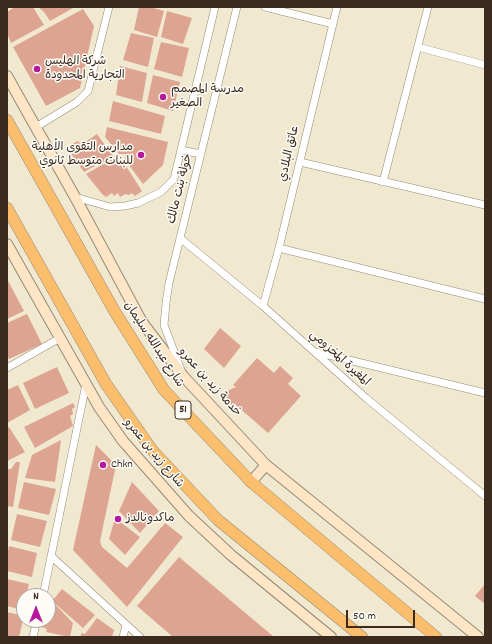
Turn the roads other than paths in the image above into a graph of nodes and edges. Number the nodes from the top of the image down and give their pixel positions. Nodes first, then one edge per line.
1 (214, 7) edge
2 (237, 7) edge
3 (265, 7) edge
4 (337, 7) edge
5 (428, 7) edge
6 (107, 8) edge
7 (333, 24) junction
8 (418, 47) junction
9 (485, 65) edge
10 (7, 76) edge
11 (7, 120) edge
12 (36, 127) junction
13 (181, 150) junction
14 (201, 154) junction
15 (300, 162) junction
16 (382, 182) junction
17 (75, 197) junction
18 (485, 205) edge
19 (7, 208) edge
20 (180, 238) junction
21 (7, 245) edge
22 (279, 248) junction
23 (485, 299) edge
24 (263, 306) junction
25 (60, 338) junction
26 (314, 352) junction
27 (7, 368) edge
28 (183, 376) junction
29 (86, 384) junction
30 (485, 393) edge
31 (266, 465) junction
32 (251, 482) junction
33 (485, 496) edge
34 (218, 520) junction
35 (207, 533) junction
36 (51, 556) junction
37 (44, 588) edge
38 (126, 625) junction
39 (123, 637) edge
40 (140, 637) edge
41 (331, 637) edge
42 (362, 637) edge
43 (436, 637) edge
44 (478, 637) edge

1 - 13 street, خولة بنت مالك
2 - 14 street, خولة بنت مالك
3 - 7 street
4 - 7 street, عاتق البلادي
5 - 8 street
6 - 12 street
7 - 15 street, عاتق البلادي
8 - 9 street
8 - 16 street
10 - 12 main road, خدمة زيد بن عمرو
11 - 32 main road, شارع عبدالله سليمان / 51
12 - 17 main road, خدمة زيد بن عمرو
13 - 14 street
13 - 17 street, خولة بنت مالك
14 - 20 street, خولة بنت مالك
15 - 16 street
15 - 22 street, عاتق البلادي
16 - 18 street
17 - 28 main road, خدمة زيد بن عمرو
19 - 34 main road
20 - 24 street, المغيرة المخزومي
20 - 28 street, خولة بنت مالك
21 - 25 main road, شارع زيد بن عمرو
22 - 23 street
22 - 24 street, عاتق البلادي
24 - 26 street, المغيرة المخزومي
25 - 27 street
25 - 29 main road, شارع زيد بن عمرو
26 - 30 street
26 - 33 street, المغيرة المخزومي
28 - 31 main road, خدمة زيد بن عمرو
29 - 35 main road, شارع زيد بن عمرو
29 - 36 street
31 - 32 main road
31 - 44 main road, خدمة زيد بن عمرو
32 - 43 main road, شارع عبدالله سليمان / 51
34 - 35 main road
34 - 42 main road
35 - 41 main road, شارع زيد بن عمرو
36 - 37 street
36 - 38 street
38 - 39 street
38 - 40 street

